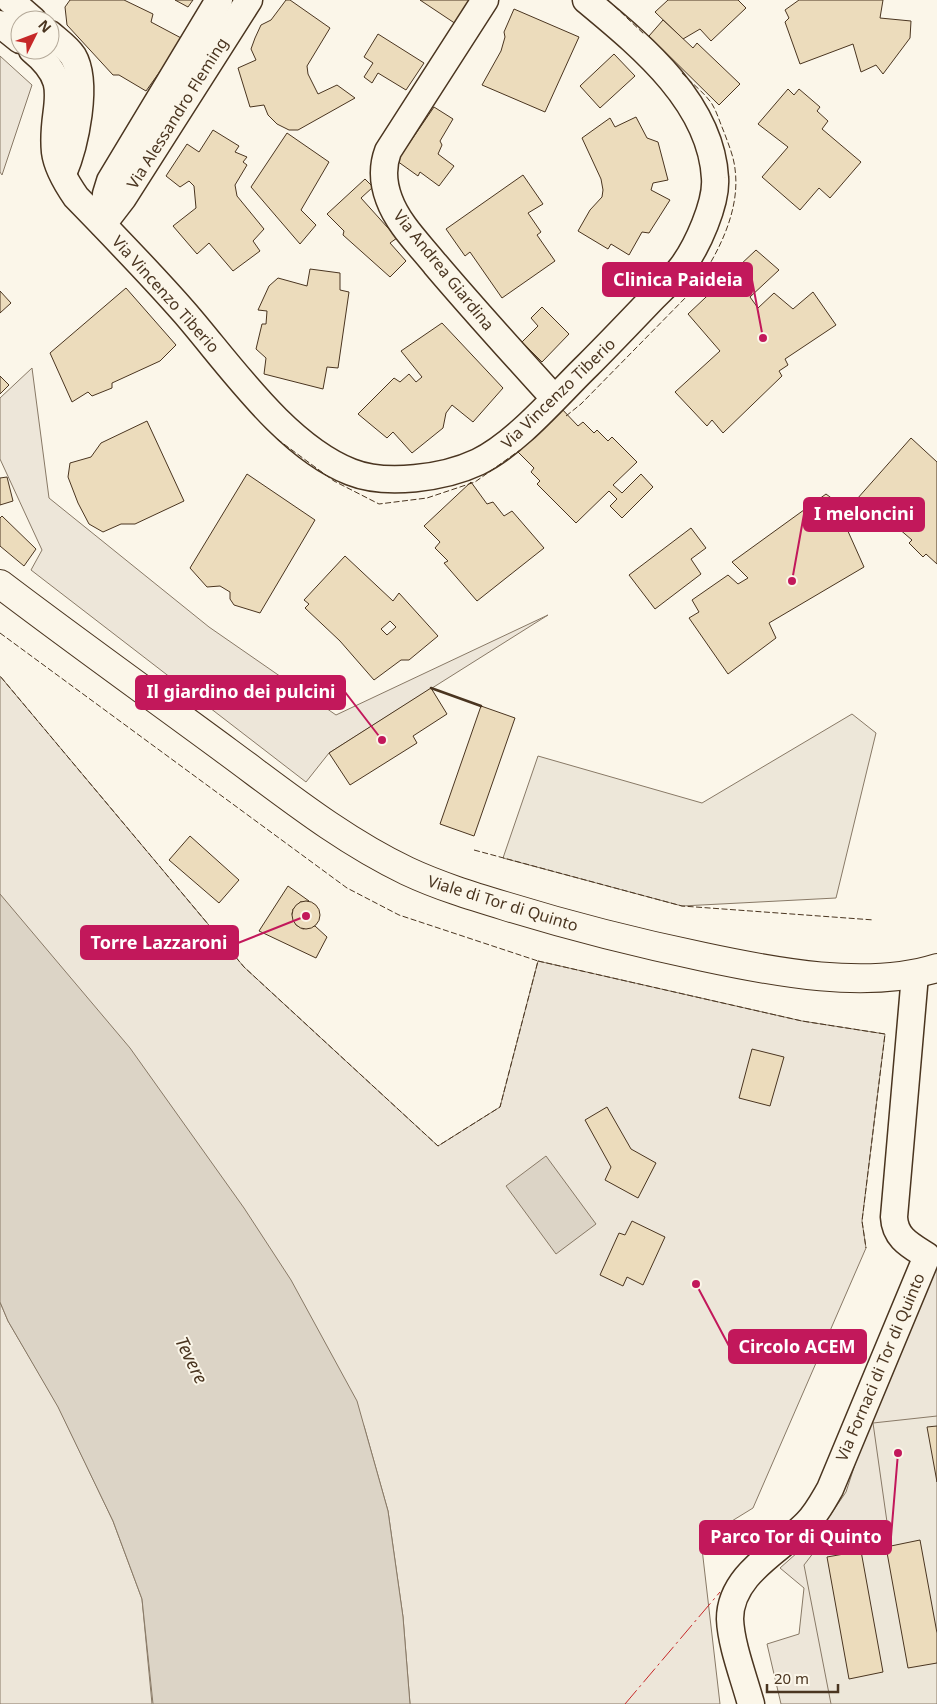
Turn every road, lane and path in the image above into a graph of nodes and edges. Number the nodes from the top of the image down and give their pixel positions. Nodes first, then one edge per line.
1 (219, 0) edge
2 (249, 0) edge
3 (485, 0) edge
4 (586, 0) edge
5 (60, 44) edge
6 (44, 60) edge
7 (63, 174) junction
8 (103, 224) junction
9 (554, 398) junction
10 (0, 584) edge
11 (930, 975) edge
12 (751, 1704) edge

1 - 8 street, Via Alessandro Fleming
2 - 8 street, Via Alessandro Fleming
3 - 9 street, Via Andrea Giardina
4 - 9 street, Via Vincenzo Tiberio
5 - 7 street
6 - 7 street
7 - 8 street
8 - 9 street, Via Vincenzo Tiberio
10 - 11 main road, Viale di Tor di Quinto
11 - 12 street, Via Fornaci di Tor di Quinto

